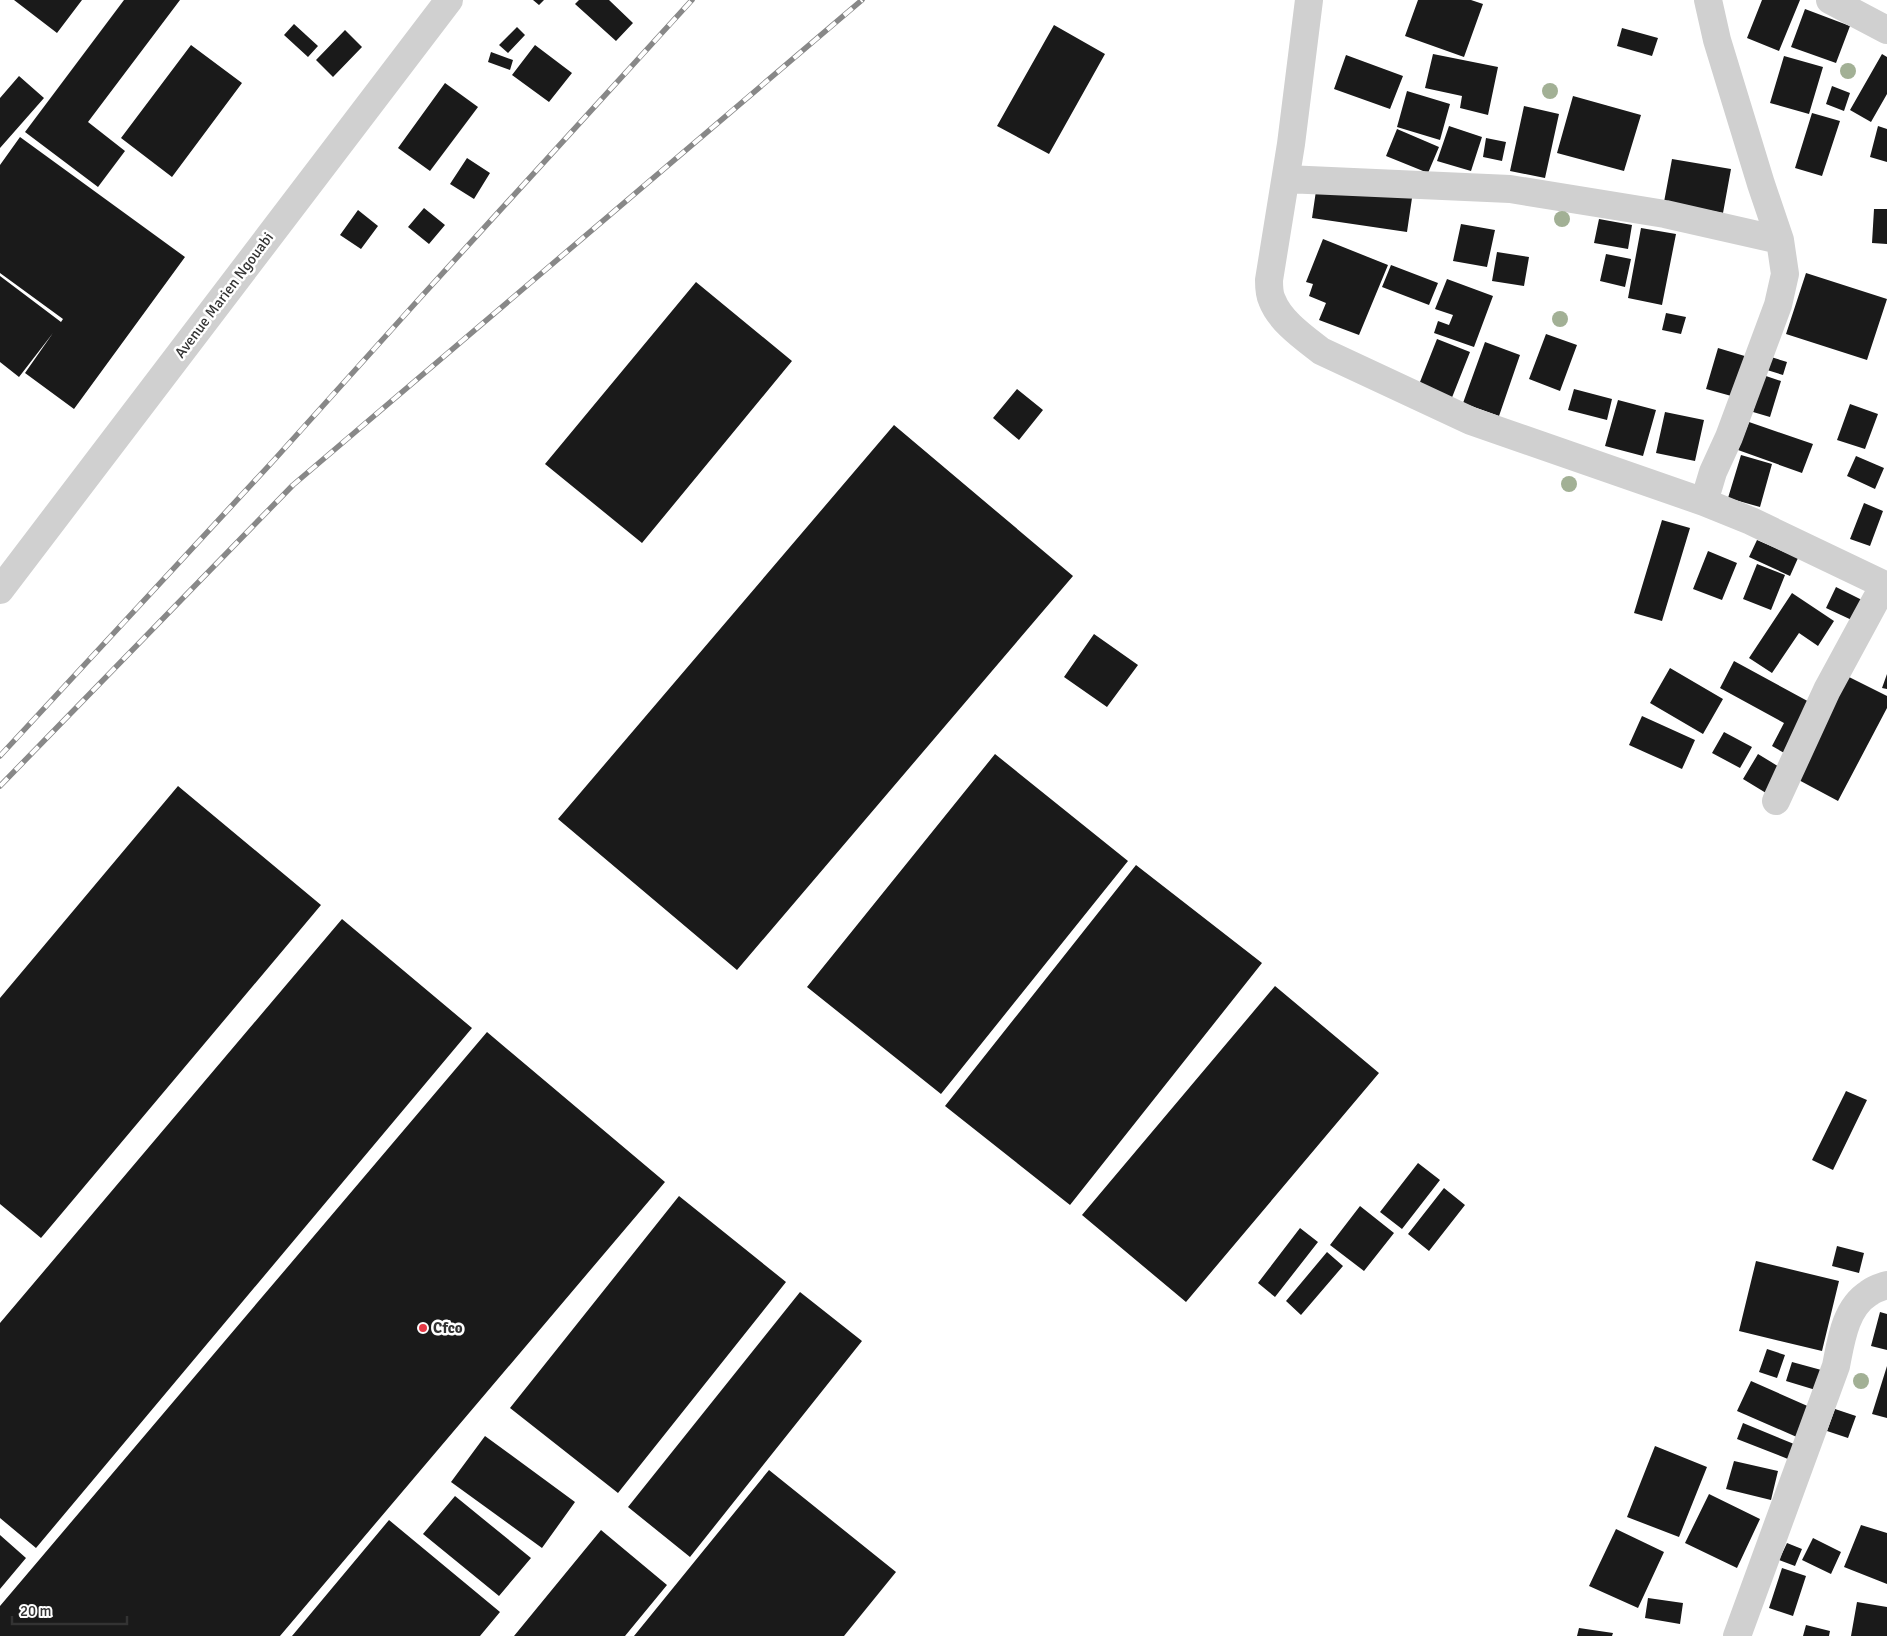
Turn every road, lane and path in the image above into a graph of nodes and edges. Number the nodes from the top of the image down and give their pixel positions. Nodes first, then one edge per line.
1 (449, 0) edge
2 (1309, 0) edge
3 (1708, 0) edge
4 (1830, 0) edge
5 (1887, 30) edge
6 (1286, 179) junction
7 (1780, 240) junction
8 (1704, 502) junction
9 (5, 575) edge
10 (1886, 586) edge
11 (1776, 801) dead end
12 (1887, 1285) edge
13 (1737, 1636) edge

1 - 9 street, Avenue Marien Ngouabi
2 - 6 street
3 - 7 street
4 - 5 street
6 - 7 street
6 - 8 street
7 - 8 street
8 - 10 street
10 - 11 street
12 - 13 street

